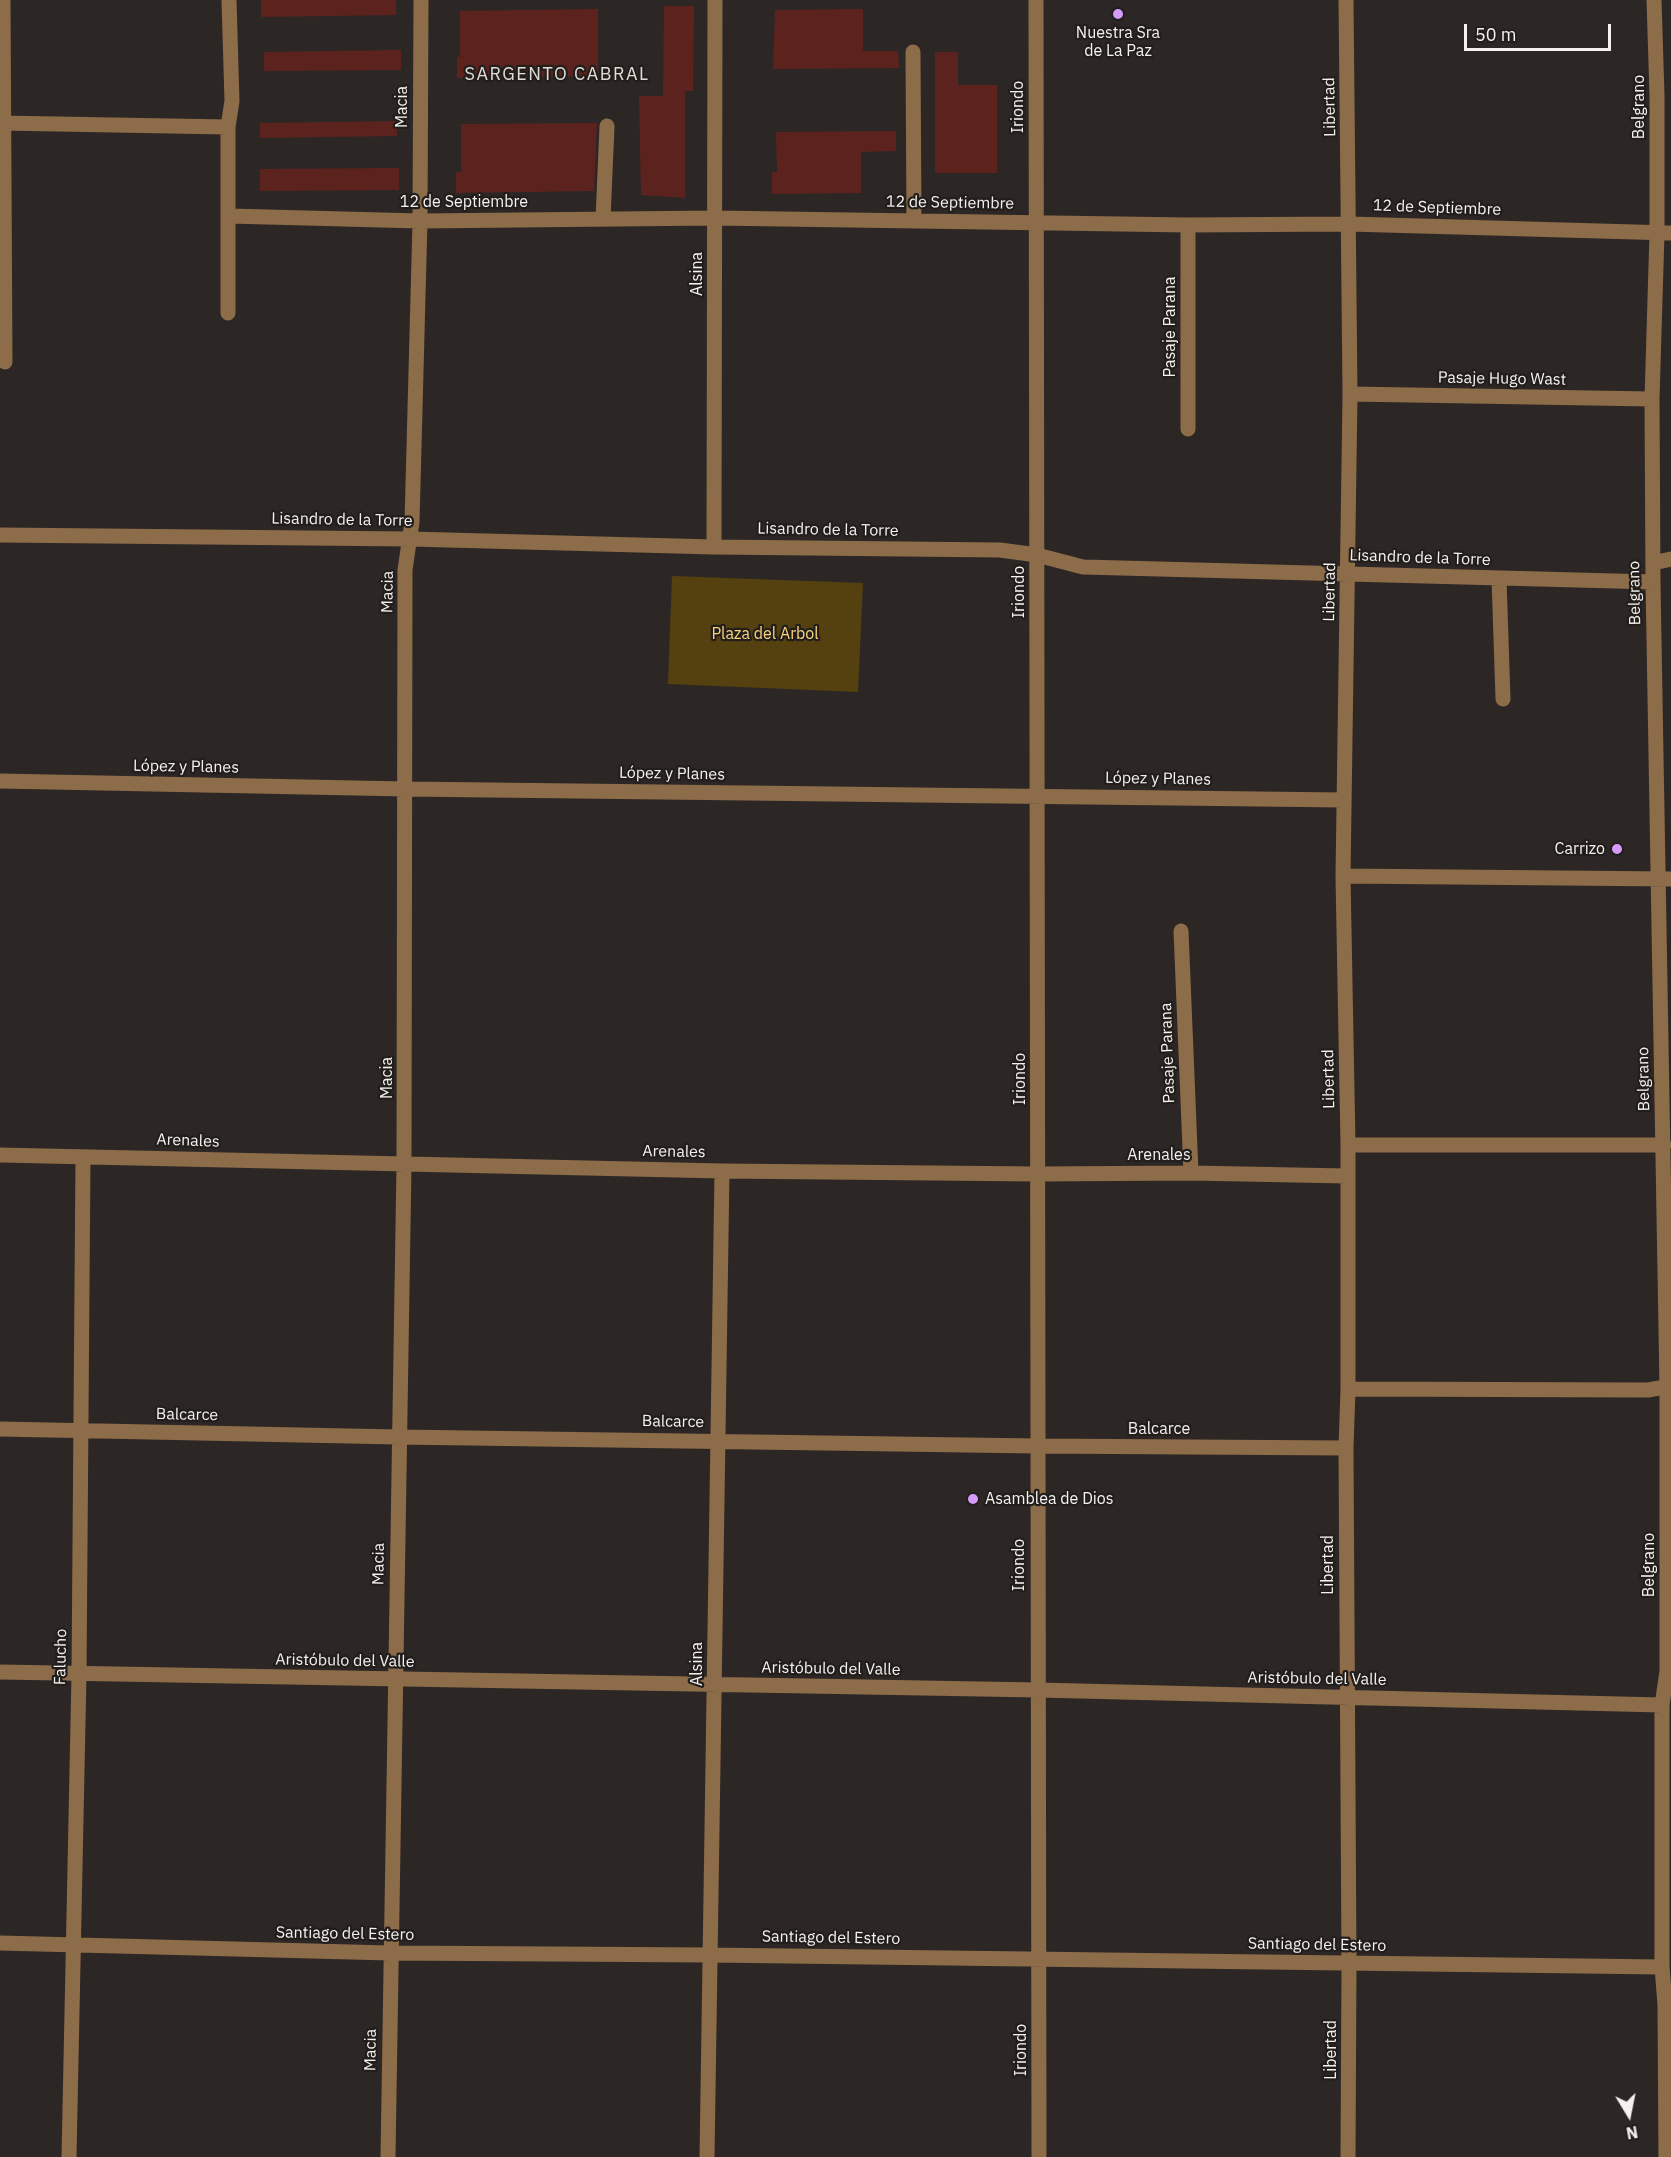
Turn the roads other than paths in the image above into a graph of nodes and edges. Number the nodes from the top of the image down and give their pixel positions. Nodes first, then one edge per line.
1 (3, 0) edge
2 (229, 0) edge
3 (421, 0) edge
4 (715, 0) edge
5 (1036, 0) edge
6 (1346, 0) edge
7 (1654, 0) edge
8 (913, 52) dead end
9 (1664, 95) edge
10 (2, 123) edge
11 (607, 126) dead end
12 (228, 127) junction
13 (229, 216) junction
14 (715, 218) junction
15 (603, 219) junction
16 (420, 221) junction
17 (914, 221) junction
18 (1036, 223) junction
19 (1349, 224) junction
20 (1188, 225) junction
21 (1664, 233) edge
22 (228, 313) dead end
23 (5, 362) dead end
24 (1350, 394) junction
25 (1652, 399) junction
26 (1188, 429) dead end
27 (0, 534) edge
28 (410, 539) junction
29 (714, 547) junction
30 (1037, 555) junction
31 (1671, 560) edge
32 (1653, 563) junction
33 (1348, 574) junction
34 (1499, 578) junction
35 (1653, 582) junction
36 (1503, 699) dead end
37 (0, 781) edge
38 (406, 789) junction
39 (1037, 795) junction
40 (1344, 800) junction
41 (1664, 801) edge
42 (1343, 876) junction
43 (1664, 878) edge
44 (1181, 931) dead end
45 (1348, 1145) junction
46 (1664, 1145) junction
47 (0, 1155) edge
48 (83, 1157) junction
49 (404, 1165) junction
50 (722, 1171) junction
51 (1191, 1173) junction
52 (1038, 1174) junction
53 (1347, 1176) junction
54 (1669, 1386) edge
55 (1348, 1389) junction
56 (0, 1429) edge
57 (81, 1431) junction
58 (399, 1437) junction
59 (716, 1440) junction
60 (1037, 1446) junction
61 (1346, 1448) junction
62 (1669, 1671) edge
63 (0, 1672) edge
64 (79, 1674) junction
65 (396, 1680) junction
66 (714, 1685) junction
67 (1038, 1690) junction
68 (1347, 1698) junction
69 (1662, 1705) junction
70 (0, 1943) edge
71 (74, 1945) junction
72 (390, 1953) junction
73 (710, 1955) junction
74 (1040, 1959) junction
75 (1349, 1964) junction
76 (1662, 1967) junction
77 (69, 2157) edge
78 (388, 2157) edge
79 (707, 2157) edge
80 (1039, 2157) edge
81 (1348, 2157) edge
82 (1666, 2157) edge

1 - 10 street
2 - 12 street
3 - 16 street, Macia
4 - 14 street, Alsina
5 - 18 street, Iriondo
6 - 19 street, Libertad
7 - 9 street, Belgrano
8 - 17 street
9 - 21 street, Belgrano
10 - 12 street
10 - 23 street
11 - 15 street
12 - 13 street
13 - 16 street, 12 de Septiembre
13 - 22 street
14 - 15 street, 12 de Septiembre
14 - 17 street, 12 de Septiembre
14 - 29 street, Alsina
15 - 16 street, 12 de Septiembre
16 - 28 street, Macia
17 - 18 street, 12 de Septiembre
18 - 20 street, 12 de Septiembre
18 - 30 street, Iriondo
19 - 20 street, 12 de Septiembre
19 - 21 street, 12 de Septiembre
19 - 24 street, Libertad
20 - 26 street, Pasaje Parana
21 - 25 street, Belgrano
24 - 25 street, Pasaje Hugo Wast
24 - 33 street, Libertad
25 - 32 street, Belgrano
27 - 28 street, Lisandro de la Torre
28 - 29 street, Lisandro de la Torre
28 - 38 street, Macia
29 - 30 street, Lisandro de la Torre
30 - 33 street, Lisandro de la Torre
30 - 39 street, Iriondo
31 - 32 street
32 - 35 street, Belgrano
33 - 34 street, Lisandro de la Torre
33 - 40 street, Libertad
34 - 35 street, Lisandro de la Torre
34 - 36 street
35 - 41 street, Belgrano
37 - 38 street, López y Planes
38 - 39 street, López y Planes
38 - 49 street, Macia
39 - 40 street, López y Planes
39 - 52 street, Iriondo
40 - 42 street, Libertad
41 - 43 street, Belgrano
42 - 43 street
42 - 45 street, Libertad
43 - 46 street, Belgrano
44 - 51 street, Pasaje Parana
45 - 46 street
45 - 53 street, Libertad
46 - 54 street, Belgrano
47 - 48 street, Arenales
48 - 49 street, Arenales
48 - 57 street, Falucho
49 - 50 street, Arenales
49 - 58 street, Macia
50 - 52 street, Arenales
50 - 59 street, Alsina
51 - 52 street, Arenales
51 - 53 street, Arenales
52 - 60 street, Iriondo
53 - 55 street, Libertad
54 - 55 street
54 - 62 street, Belgrano
55 - 61 street, Libertad
56 - 57 street, Balcarce
57 - 58 street, Balcarce
57 - 64 street, Falucho
58 - 59 street, Balcarce
58 - 65 street, Macia
59 - 60 street, Balcarce
59 - 66 street, Alsina
60 - 61 street, Balcarce
60 - 67 street, Iriondo
61 - 68 street, Libertad
62 - 69 street, Belgrano
63 - 64 street, Aristóbulo del Valle
64 - 65 street, Aristóbulo del Valle
64 - 71 street, Falucho
65 - 66 street, Aristóbulo del Valle
65 - 72 street, Macia
66 - 67 street, Aristóbulo del Valle
66 - 73 street, Alsina
67 - 68 street, Aristóbulo del Valle
67 - 74 street, Iriondo
68 - 69 street, Aristóbulo del Valle
68 - 75 street, Libertad
69 - 76 street, Belgrano
70 - 71 street, Santiago del Estero
71 - 72 street, Santiago del Estero
71 - 77 street, Falucho
72 - 73 street, Santiago del Estero
72 - 78 street, Macia
73 - 74 street, Santiago del Estero
73 - 79 street, Alsina
74 - 75 street, Santiago del Estero
74 - 80 street, Iriondo
75 - 76 street, Santiago del Estero
75 - 81 street, Libertad
76 - 82 street, Belgrano

